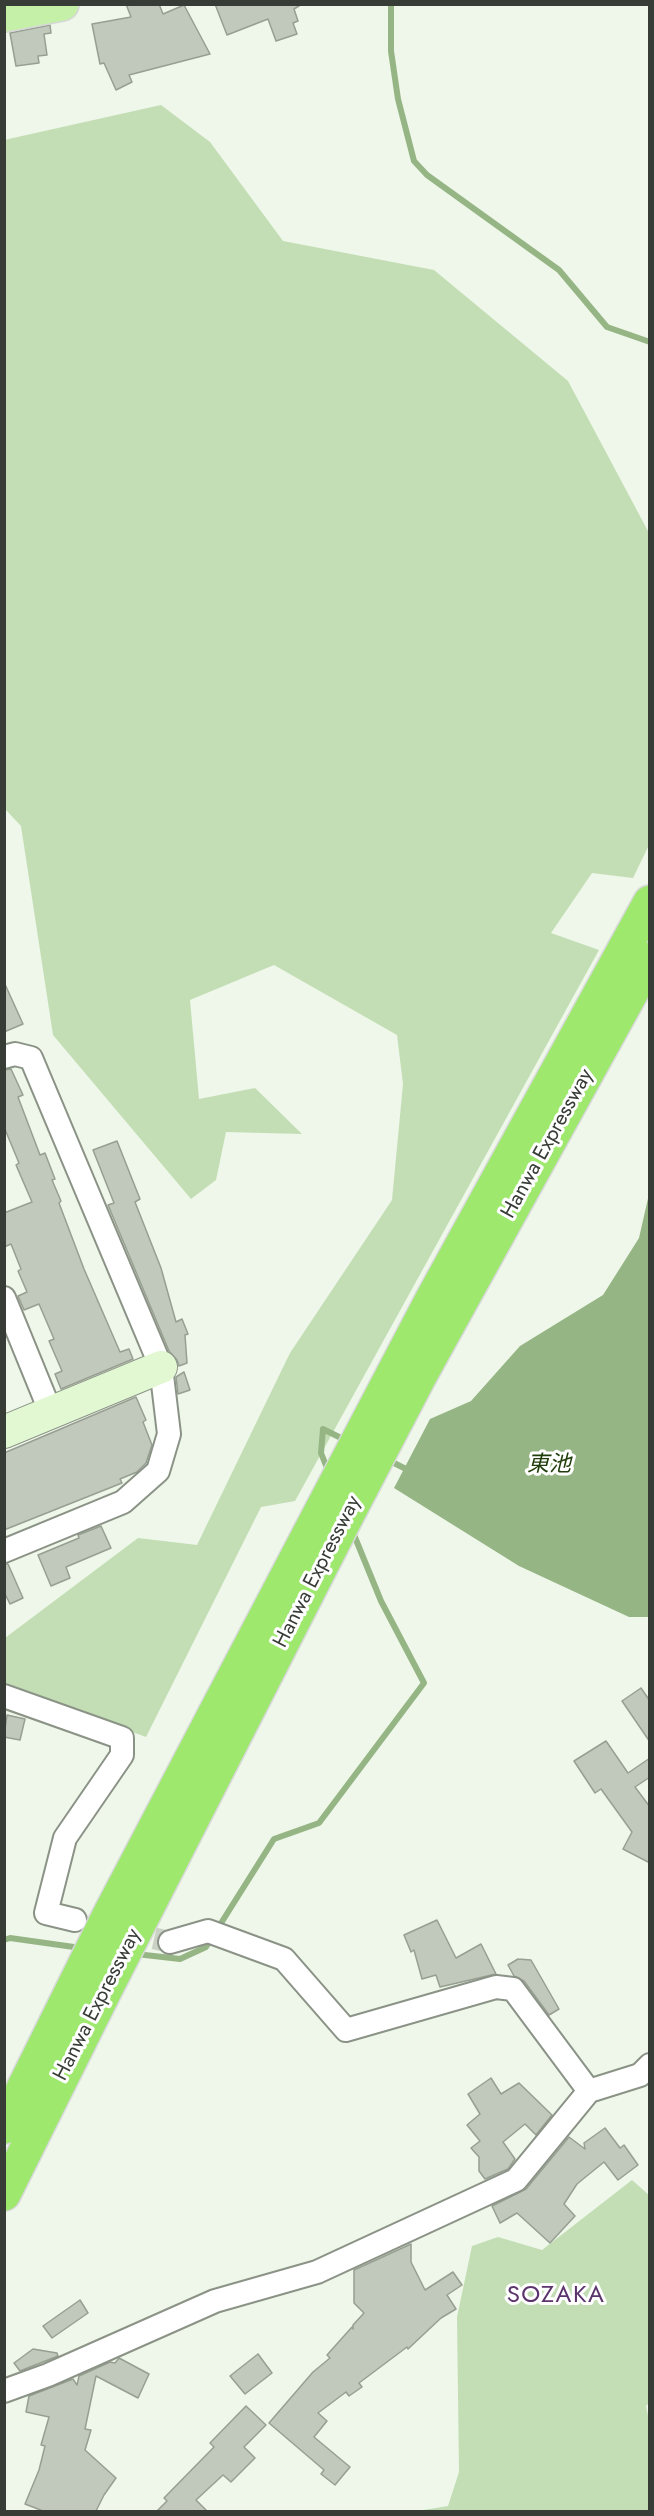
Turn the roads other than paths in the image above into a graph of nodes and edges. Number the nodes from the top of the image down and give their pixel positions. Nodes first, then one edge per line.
1 (62, 4) edge
2 (4, 15) edge
3 (650, 902) edge
4 (650, 959) edge
5 (4, 1057) edge
6 (4, 1298) edge
7 (161, 1367) junction
8 (410, 1368) junction
9 (51, 1413) junction
10 (4, 1432) edge
11 (335, 1511) junction
12 (4, 1551) edge
13 (4, 1696) edge
14 (75, 1920) dead end
15 (170, 1942) tunnel mouth
16 (650, 2066) edge
17 (589, 2091) junction
18 (4, 2127) edge
19 (4, 2194) edge
20 (4, 2391) edge

1 - 2 main road
3 - 8 highway, Hanwa Expressway
4 - 8 highway, Hanwa Expressway
5 - 7 street
6 - 9 street
7 - 9 street
7 - 12 street
8 - 11 highway, Hanwa Expressway
9 - 10 street
11 - 18 highway, Hanwa Expressway
11 - 19 highway, Hanwa Expressway
13 - 14 street
15 - 17 street
16 - 17 street
17 - 20 street

